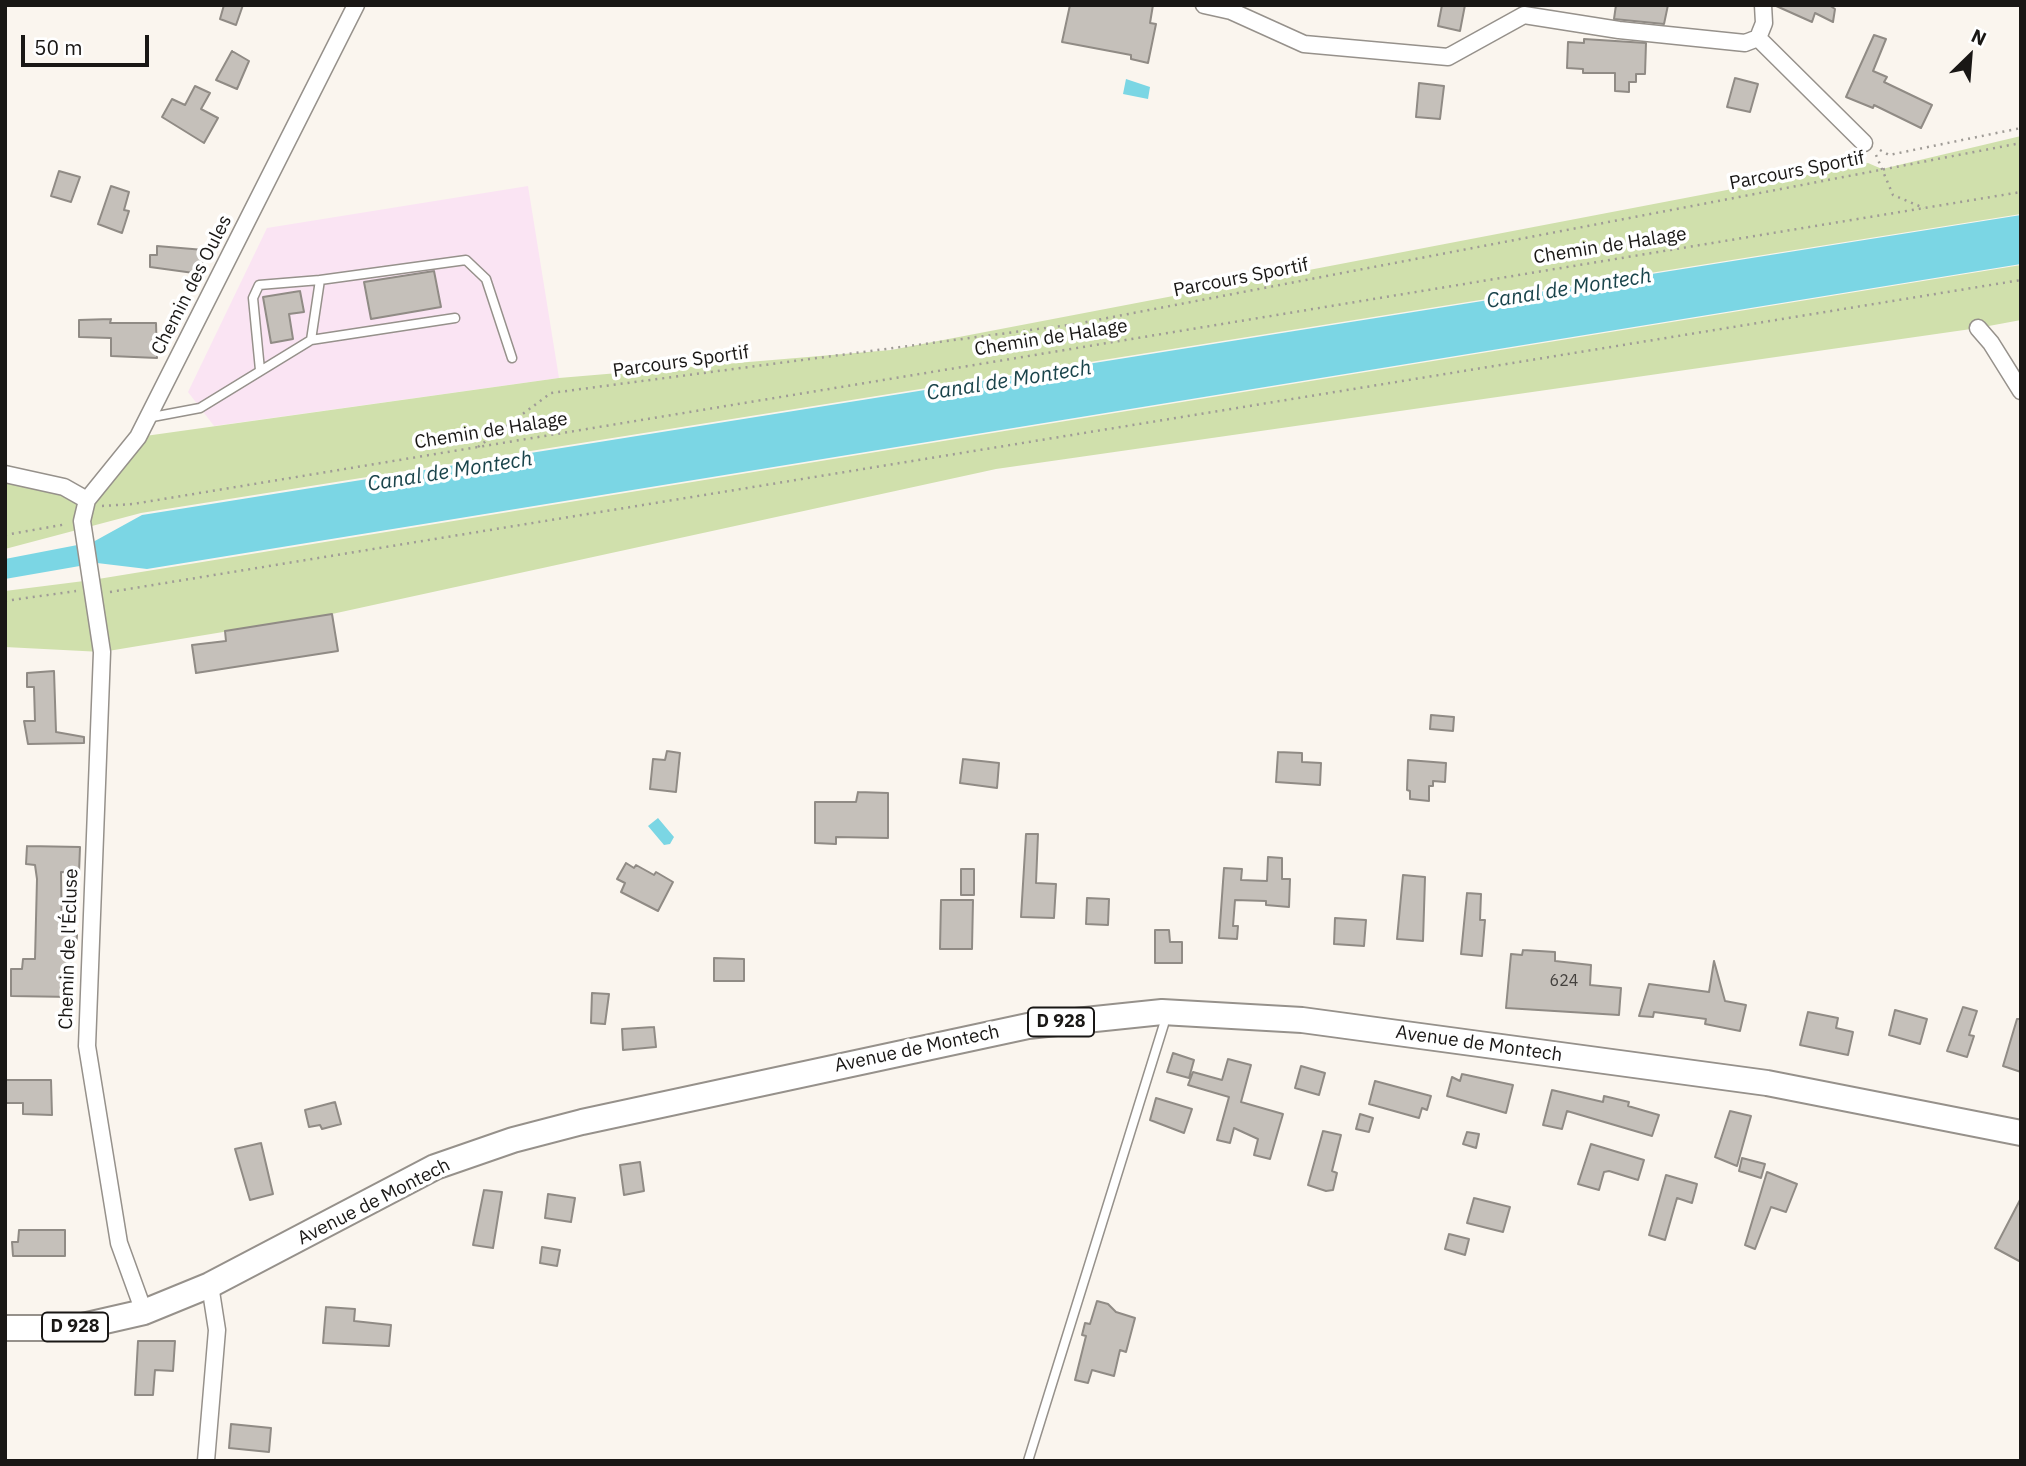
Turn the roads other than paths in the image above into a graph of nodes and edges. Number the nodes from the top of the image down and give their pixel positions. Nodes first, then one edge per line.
1 (356, 5) edge
2 (1204, 5) edge
3 (1763, 5) edge
4 (1758, 38) junction
5 (1869, 148) road end
6 (320, 280) junction
7 (455, 318) dead end
8 (1978, 328) dead end
9 (311, 340) junction
10 (512, 358) dead end
11 (260, 370) junction
12 (2021, 391) edge
13 (147, 418) junction
14 (5, 474) edge
15 (87, 500) junction
16 (91, 587) joint
17 (1162, 1012) junction
18 (2021, 1133) edge
19 (211, 1285) junction
20 (144, 1312) junction
21 (5, 1328) edge
22 (206, 1461) edge
23 (1028, 1461) edge

1 - 13 street, Chemin des Oules
2 - 4 street
3 - 4 street
4 - 5 street
6 - 9 lane
6 - 10 lane
6 - 11 lane
7 - 9 lane
8 - 12 street
9 - 11 lane
11 - 13 lane
13 - 15 street, Chemin des Oules
14 - 15 street
15 - 16 street, Chemin des Oules
16 - 20 street, Chemin de l'Écluse
17 - 18 main road, Avenue de Montech / D 928
17 - 19 main road, Avenue de Montech / D 928
17 - 23 lane
19 - 20 main road, Avenue de Montech / D 928
19 - 22 street
20 - 21 main road, D 928

